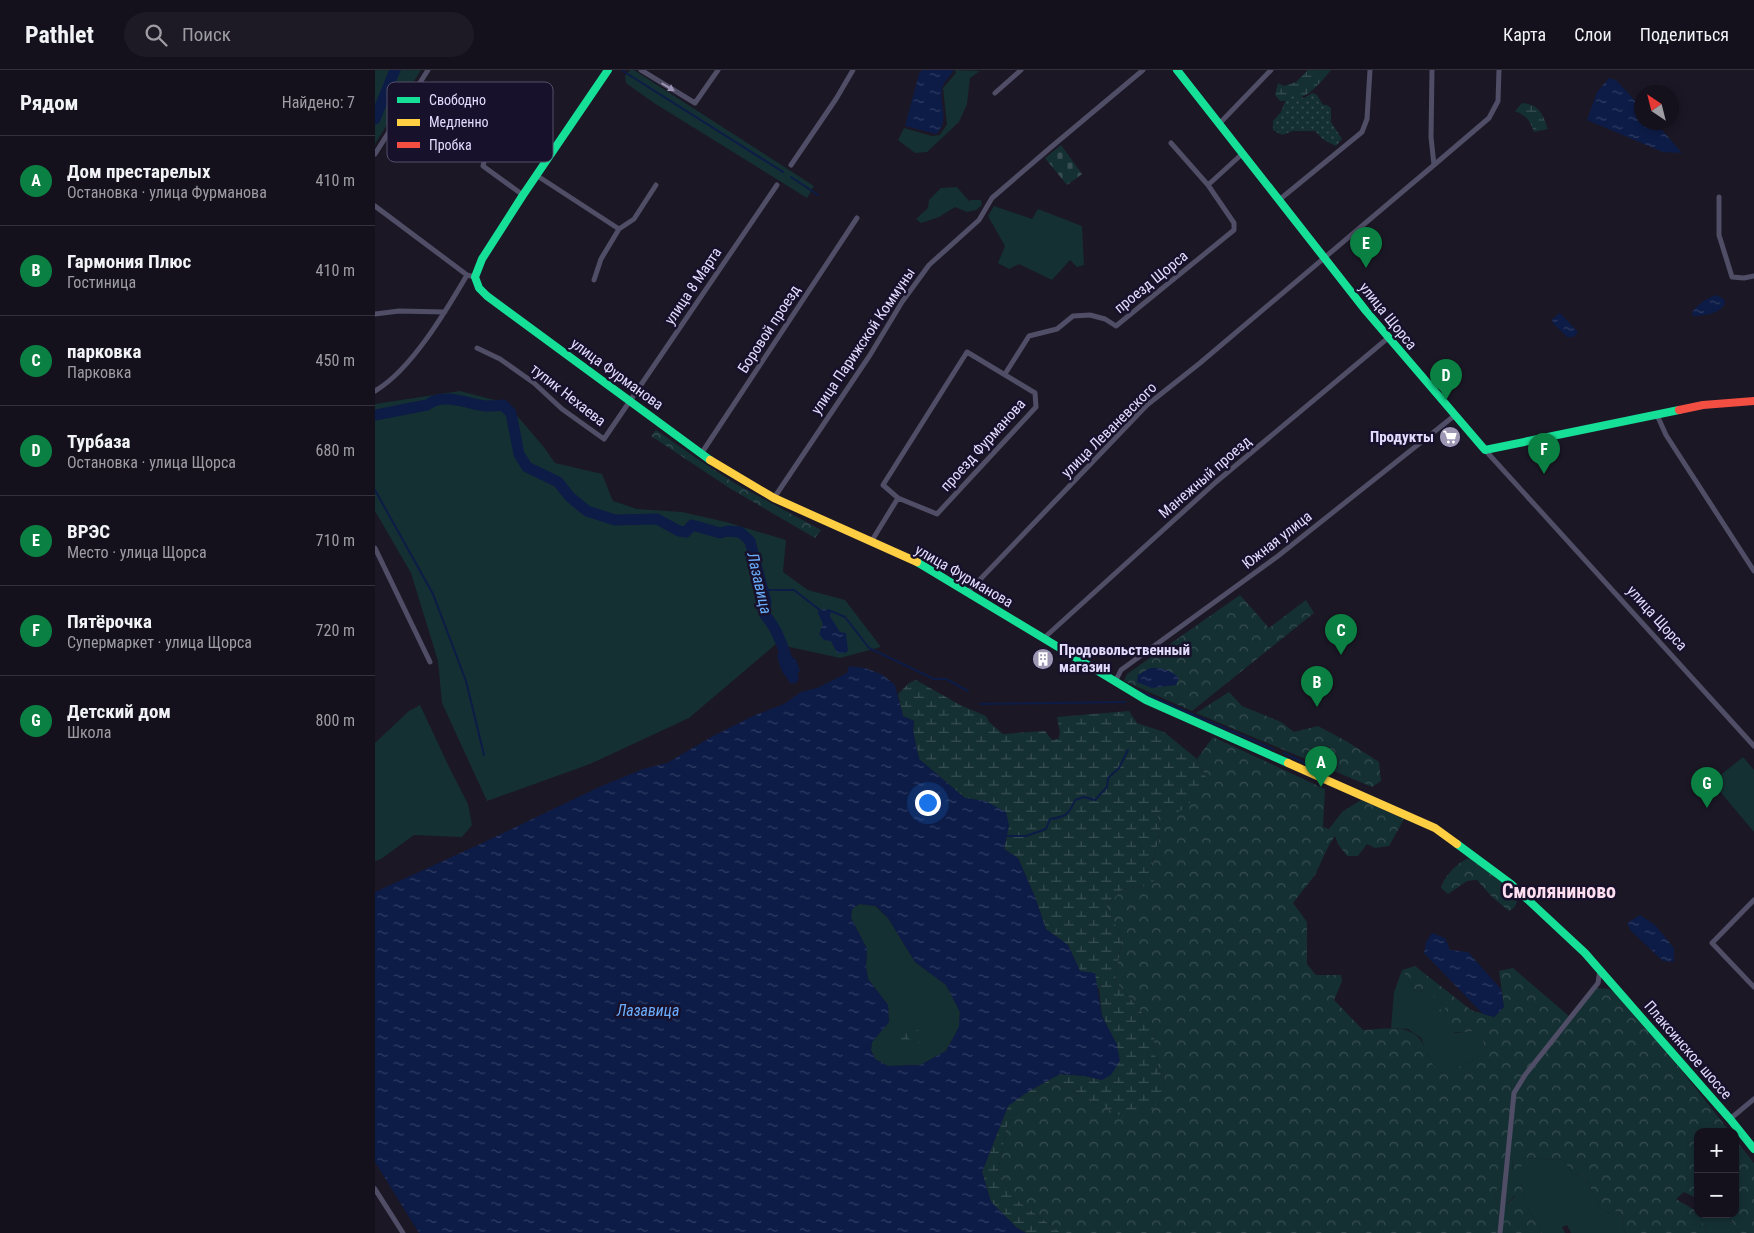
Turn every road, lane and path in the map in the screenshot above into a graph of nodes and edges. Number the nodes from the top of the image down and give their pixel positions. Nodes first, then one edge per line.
1 (428, 70) edge
2 (608, 70) edge
3 (641, 70) edge
4 (717, 70) edge
5 (853, 70) edge
6 (1021, 70) edge
7 (1143, 70) edge
8 (1177, 70) edge
9 (1271, 70) edge
10 (1370, 70) edge
11 (1432, 70) edge
12 (1499, 70) edge
13 (420, 82) edge
14 (995, 93) dead end
15 (1219, 124) junction
16 (387, 135) edge
17 (1171, 143) dead end
18 (553, 151) edge
19 (375, 154) edge
20 (1242, 154) junction
21 (484, 162) edge
22 (545, 162) edge
23 (791, 165) dead end
24 (1434, 165) junction
25 (536, 175) junction
26 (656, 185) dead end
27 (777, 185) dead end
28 (1208, 185) junction
29 (523, 195) junction
30 (1719, 198) dead end
31 (1279, 200) junction
32 (375, 206) edge
33 (857, 218) dead end
34 (619, 229) junction
35 (1323, 258) junction
36 (471, 276) junction
37 (1754, 276) edge
38 (595, 280) dead end
39 (445, 312) junction
40 (375, 314) edge
41 (1388, 338) junction
42 (477, 348) dead end
43 (1005, 374) junction
44 (375, 391) edge
45 (631, 401) junction
46 (1754, 401) edge
47 (1657, 415) junction
48 (1454, 416) junction
49 (1485, 450) junction
50 (701, 454) junction
51 (774, 498) junction
52 (898, 498) junction
53 (871, 542) junction
54 (375, 548) edge
55 (1754, 571) edge
56 (968, 592) junction
57 (1043, 639) junction
58 (430, 662) dead end
59 (1115, 682) junction
60 (1754, 746) edge
61 (1468, 854) joint
62 (1754, 900) edge
63 (1600, 970) junction
64 (1754, 987) edge
65 (1754, 1099) edge
66 (1730, 1118) junction
67 (1754, 1149) edge
68 (375, 1189) edge
69 (403, 1233) edge
70 (1500, 1233) edge

1 - 13 street
2 - 18 main road
3 -> 4 street
5 - 23 street
6 - 14 street
7 - 51 street, улица Парижской Коммуны
8 - 15 main road, улица Щорса
9 - 15 street
10 - 31 street
11 - 24 street
12 - 24 street, улица Леваневского
15 - 20 main road, улица Щорса
16 - 19 street
17 - 28 street, проезд Щорса
20 - 28 street
20 - 31 main road, улица Щорса
21 - 29 street
22 - 25 main road
24 - 35 street, улица Леваневского
25 - 29 main road
25 - 34 street
26 - 34 street
27 - 45 street, улица 8 Марта
28 - 43 street, проезд Щорса
29 - 36 main road
30 - 37 street
31 - 35 main road, улица Щорса
32 - 36 street, улица Фурманова
33 - 50 street, Боровой проезд
34 - 38 street
35 - 41 main road, улица Щорса
35 - 56 street, улица Леваневского
36 - 39 street
36 - 45 main road, улица Фурманова
39 - 40 street
39 - 44 street
41 - 48 main road, улица Щорса
41 - 57 street, Манежный проезд
42 - 45 street, тупик Нехаева
43 - 52 street, проезд Фурманова
43 - 52 street, проезд Фурманова
45 - 50 main road, улица Фурманова
46 - 47 main road
47 - 49 main road
47 - 55 street
48 - 49 main road, улица Щорса
48 - 59 street, Южная улица
49 - 60 street, улица Щорса
50 - 51 main road, улица Фурманова
51 - 53 main road, улица Фурманова
52 - 53 street
53 - 56 main road, улица Фурманова
54 - 58 street
56 - 57 main road, улица Фурманова
57 - 59 main road, улица Фурманова
59 - 61 main road, улица Фурманова
61 - 63 main road, Плаксинское шоссе
62 - 64 street
63 - 66 main road, Плаксинское шоссе
63 - 70 street
65 - 66 street
66 - 67 main road, Плаксинское шоссе
68 - 69 street

